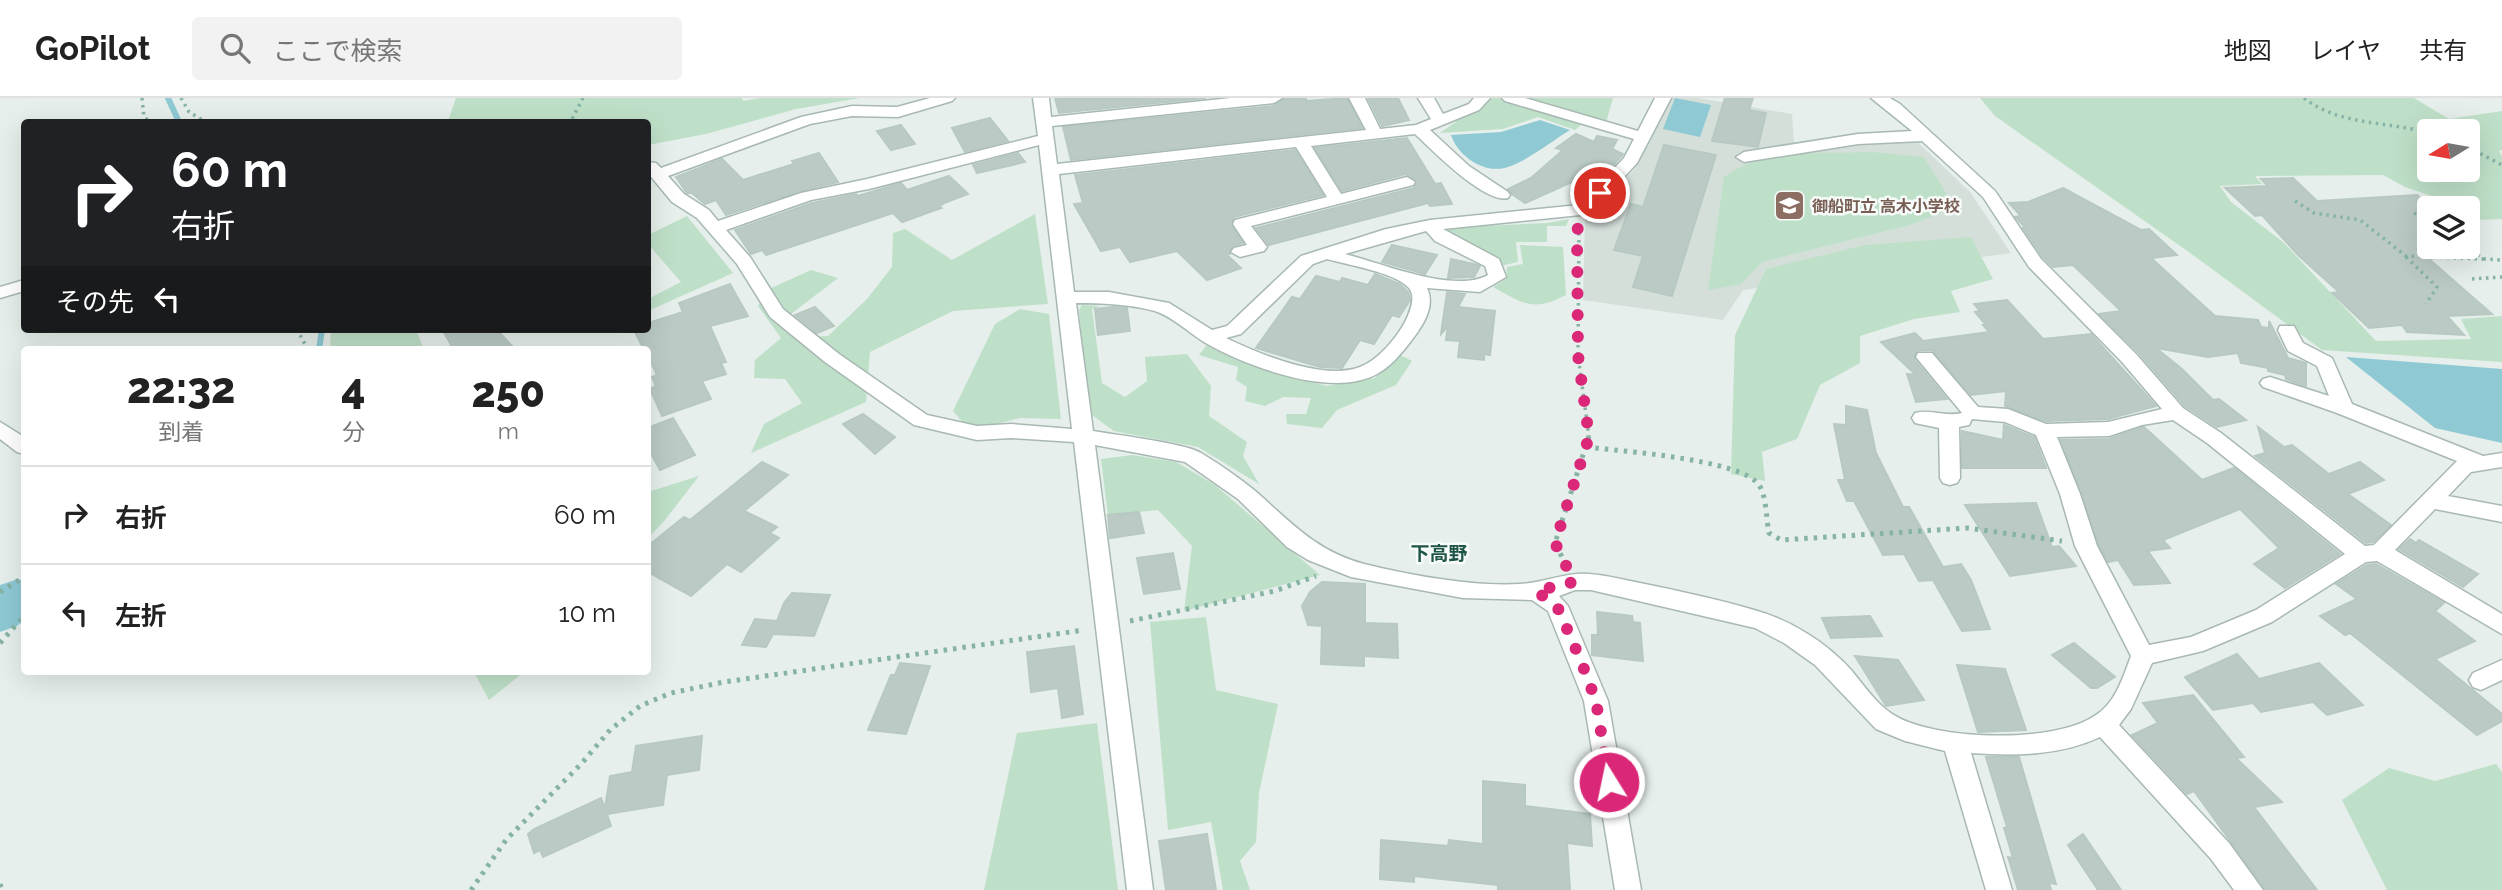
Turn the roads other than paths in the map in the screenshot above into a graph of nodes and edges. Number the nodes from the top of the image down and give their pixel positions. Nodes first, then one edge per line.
1 (947, 98) edge
2 (1041, 98) edge
3 (1274, 98) edge
4 (1357, 98) edge
5 (1427, 98) edge
6 (1482, 98) edge
7 (1510, 98) edge
8 (1663, 98) edge
9 (1879, 98) edge
10 (1441, 122) junction
11 (1419, 129) junction
12 (1045, 131) junction
13 (1375, 133) junction
14 (1927, 136) junction
15 (1644, 137) junction
16 (1301, 142) junction
17 (1744, 157) dead end
18 (653, 169) edge
19 (1051, 170) junction
20 (1407, 182) dead end
21 (1503, 195) dead end
22 (1337, 200) junction
23 (1430, 225) junction
24 (715, 228) junction
25 (1240, 252) dead end
26 (1327, 254) junction
27 (1414, 282) junction
28 (21, 286) edge
29 (0, 293) edge
30 (1065, 298) junction
31 (2287, 330) dead end
32 (1210, 337) junction
33 (1925, 358) dead end
34 (2270, 383) dead end
35 (2344, 408) junction
36 (1972, 413) junction
37 (2176, 413) junction
38 (1922, 418) dead end
39 (1949, 423) junction
40 (0, 429) edge
41 (2044, 431) junction
42 (1082, 436) junction
43 (21, 445) edge
44 (2492, 461) edge
45 (1950, 478) dead end
46 (2429, 500) junction
47 (2502, 514) edge
48 (2370, 553) junction
49 (1536, 591) junction
50 (2502, 625) edge
51 (2143, 656) junction
52 (2103, 724) junction
53 (1955, 743) junction
54 (1140, 890) edge
55 (1628, 890) edge
56 (1999, 890) edge
57 (2250, 890) edge

1 - 18 street
2 - 12 street
3 - 12 street
4 - 13 street
5 - 10 street
6 - 10 street
7 - 15 street
8 - 15 street
9 - 14 street
10 - 11 street
11 - 13 street
11 - 21 street
12 - 19 street
12 - 24 street
13 - 16 street
14 - 17 street
14 - 37 street
15 - 23 street
16 - 19 street
16 - 22 street
18 - 24 street
19 - 30 street
20 - 22 street
22 - 25 street
23 - 26 street
23 - 27 street
24 - 42 street
26 - 27 street
26 - 32 street
27 - 32 street
28 - 29 street
30 - 32 street
30 - 42 street
31 - 35 street
33 - 36 street
34 - 35 street
35 - 44 street
36 - 39 street
36 - 41 street
37 - 41 street
37 - 48 street
38 - 39 street
39 - 45 street
40 - 43 street
41 - 51 street
42 - 49 street
42 - 54 street
44 - 46 street
46 - 47 street
46 - 48 street
48 - 50 street
48 - 51 street
49 - 53 street
49 - 55 street
51 - 52 street
52 - 53 street
52 - 57 street
53 - 56 street

